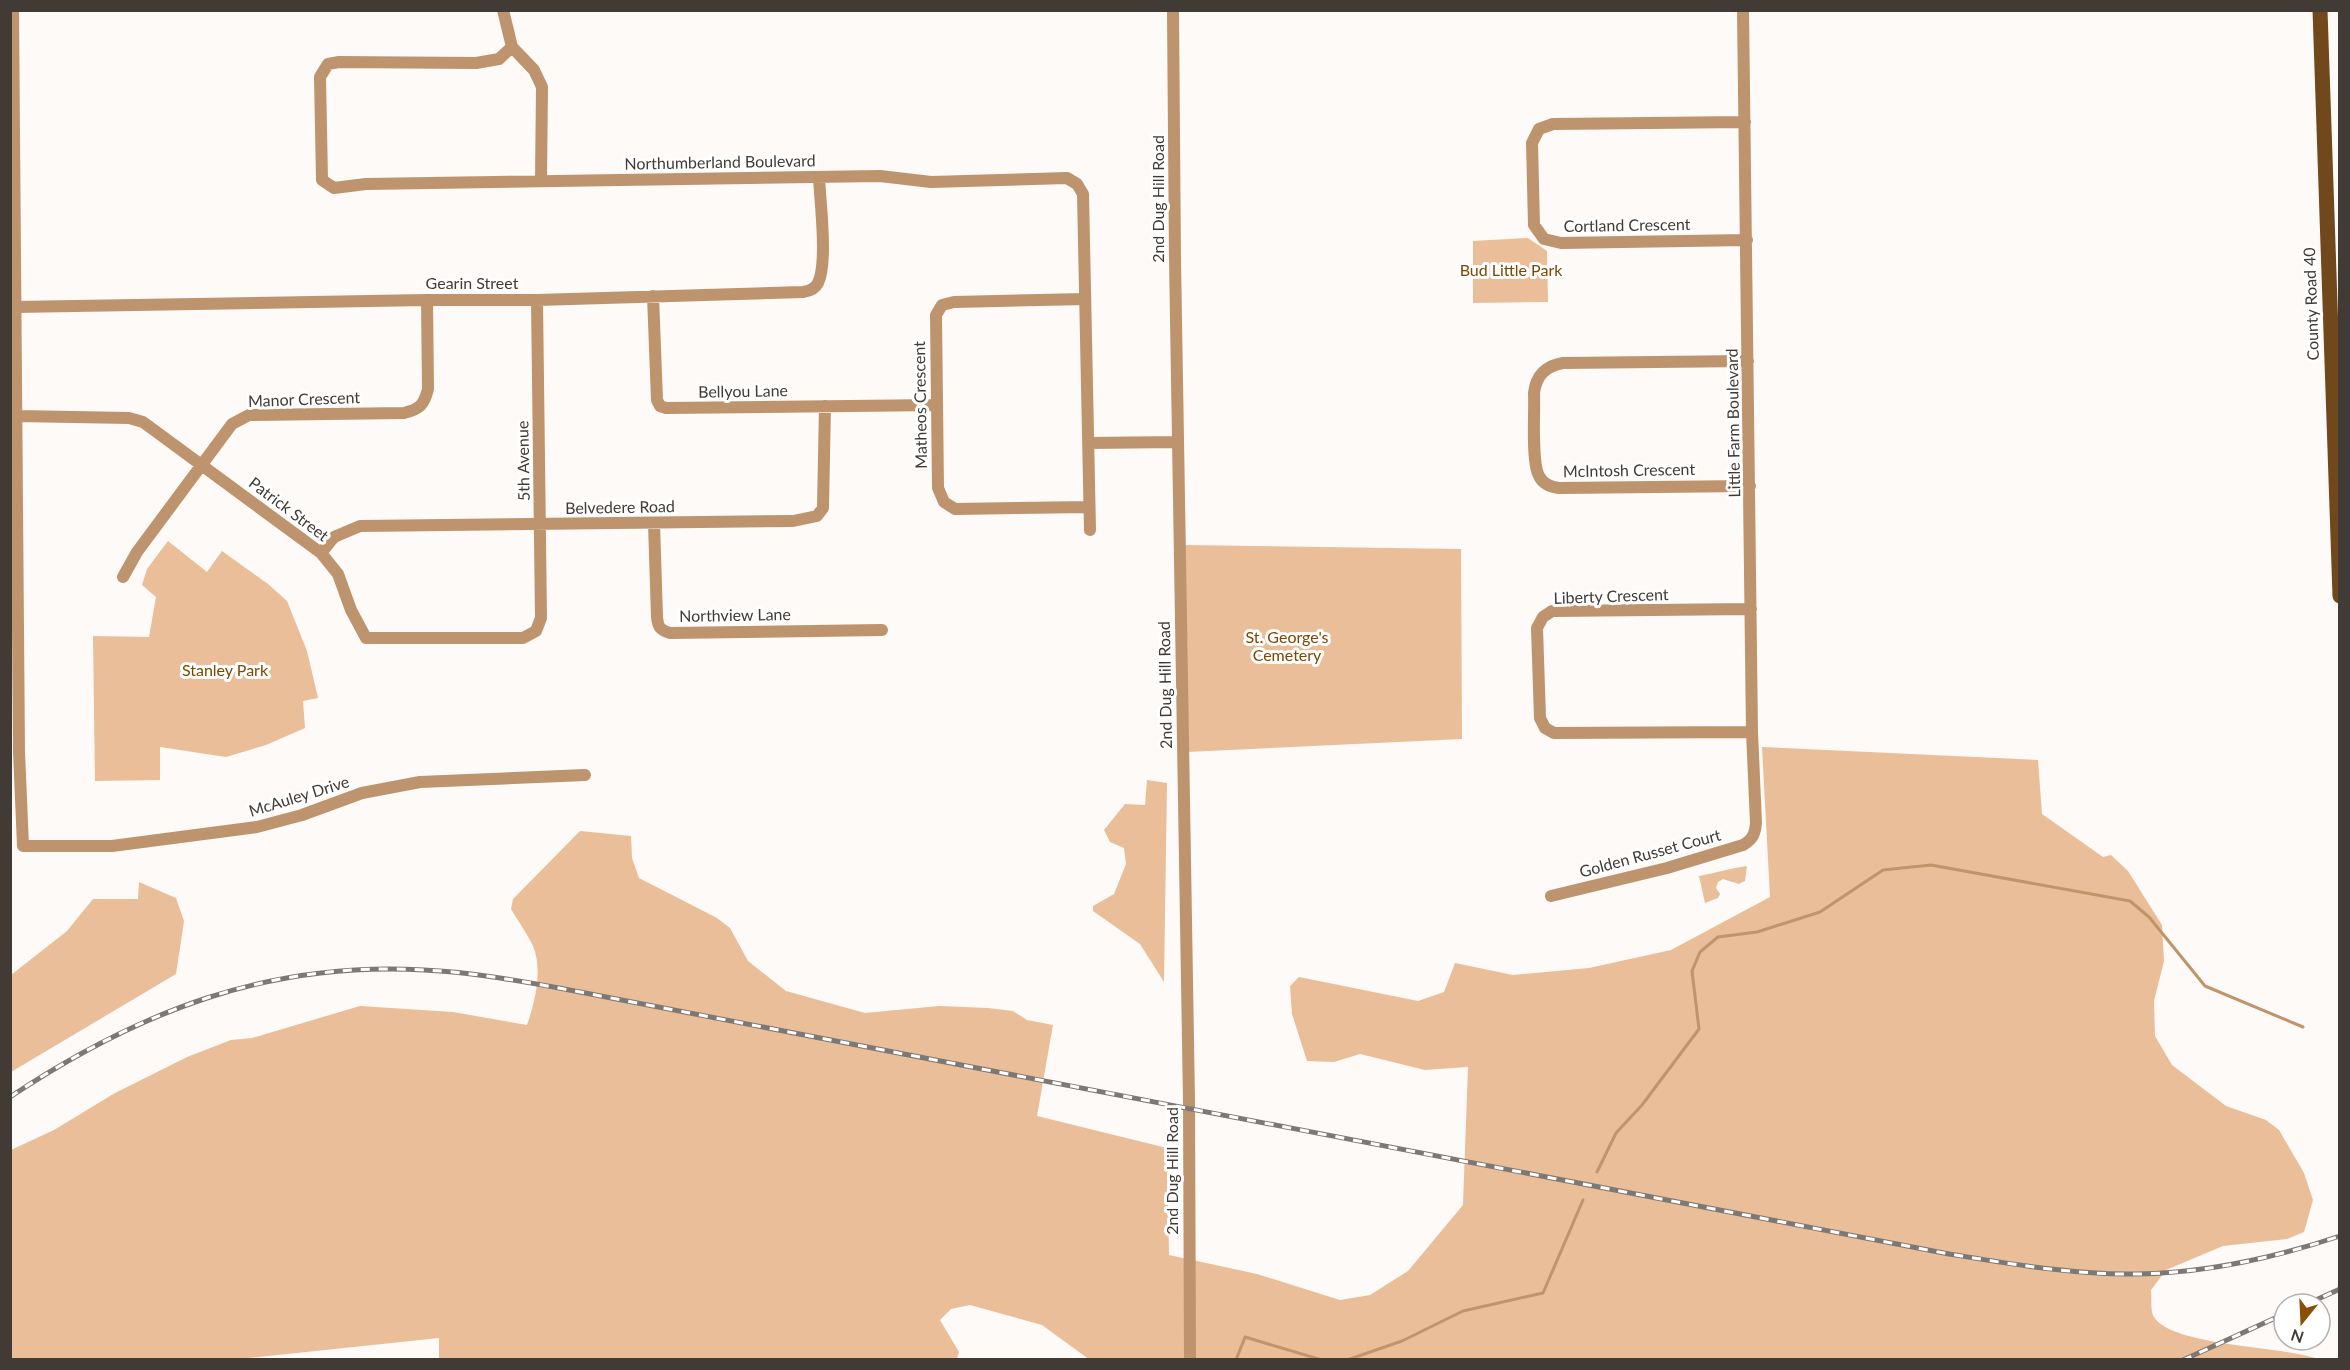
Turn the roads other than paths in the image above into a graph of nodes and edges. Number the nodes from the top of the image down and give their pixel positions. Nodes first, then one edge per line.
1 (13, 10) edge
2 (503, 10) edge
3 (1173, 10) edge
4 (1743, 10) edge
5 (2320, 10) edge
6 (512, 47) junction
7 (1745, 122) junction
8 (819, 177) junction
9 (541, 180) junction
10 (12, 182) edge
11 (1747, 240) junction
12 (653, 296) junction
13 (1085, 299) junction
14 (427, 300) junction
15 (537, 300) junction
16 (15, 307) junction
17 (1748, 361) junction
18 (937, 405) junction
19 (825, 406) junction
20 (17, 416) junction
21 (1178, 442) junction
22 (1088, 443) junction
23 (201, 465) junction
24 (1750, 486) junction
25 (1089, 507) junction
26 (654, 523) junction
27 (541, 525) junction
28 (1090, 530) dead end
29 (321, 553) junction
30 (123, 577) dead end
31 (2340, 596) edge
32 (1751, 609) junction
33 (540, 621) joint
34 (882, 630) dead end
35 (1752, 732) junction
36 (15, 752) edge
37 (585, 776) dead end
38 (1755, 834) joint
39 (1551, 896) dead end
40 (1190, 1359) edge

1 - 10 street
2 - 6 street
3 - 21 street, 2nd Dug Hill Road
4 - 7 street, Little Farm Boulevard
5 - 31 main road, County Road 40
6 - 9 street
6 - 9 street, Northumberland Boulevard
7 - 11 street, Little Farm Boulevard
7 - 11 street, Cortland Crescent
8 - 9 street, Northumberland Boulevard
8 - 12 street, Gearin Street
8 - 13 street, Northumberland Boulevard
10 - 16 street
11 - 17 street, Little Farm Boulevard
12 - 15 street, Gearin Street
12 - 19 street, Bellyou Lane
13 - 18 street, Matheos Crescent
13 - 22 street, Northumberland Boulevard
14 - 15 street, Gearin Street
14 - 16 street, Gearin Street
14 - 23 street, Manor Crescent
15 - 27 street, 5th Avenue
16 - 20 street
17 - 24 street, Little Farm Boulevard
17 - 24 street, McIntosh Crescent
18 - 19 street, Bellyou Lane
18 - 25 street, Matheos Crescent
19 - 26 street, Belvedere Road
20 - 23 street, Patrick Street
20 - 36 street
21 - 22 street
21 - 40 street, 2nd Dug Hill Road
22 - 25 street
23 - 29 street, Patrick Street
23 - 30 street, Manor Crescent
24 - 32 street, Little Farm Boulevard
25 - 28 street
26 - 27 street, Belvedere Road
26 - 34 street, Northview Lane
27 - 29 street, Belvedere Road
27 - 33 street, 5th Avenue
29 - 33 street, Patrick Street
32 - 35 street, Little Farm Boulevard
32 - 35 street, Liberty Crescent
35 - 38 street, Little Farm Boulevard
36 - 37 street, McAuley Drive
38 - 39 street, Golden Russet Court

